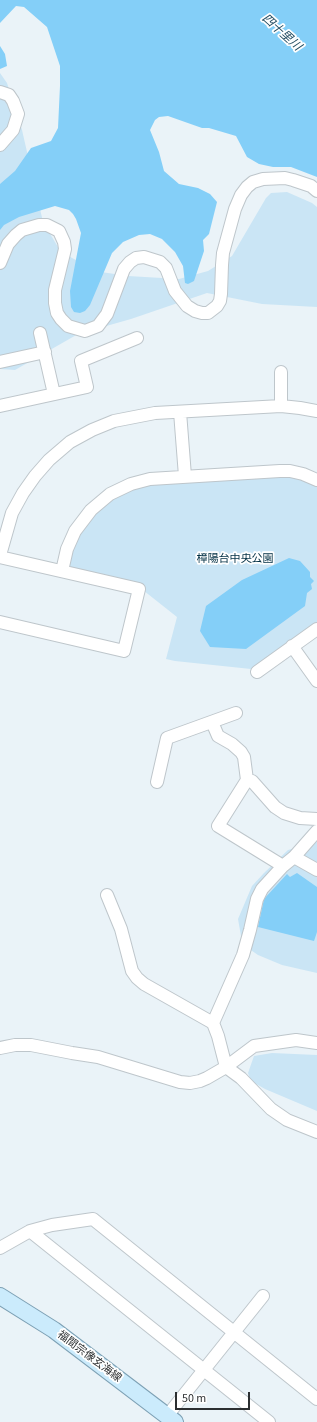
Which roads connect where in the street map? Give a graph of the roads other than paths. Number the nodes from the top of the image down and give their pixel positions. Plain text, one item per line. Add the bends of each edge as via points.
1 (0, 92) edge
2 (0, 145) edge
3 (317, 191) edge
4 (0, 263) edge
5 (40, 333) dead end
6 (137, 338) dead end
7 (45, 352) junction
8 (0, 362) edge
9 (281, 372) dead end
10 (54, 394) junction
11 (0, 406) edge
12 (281, 406) junction
13 (317, 411) edge
14 (180, 412) junction
15 (185, 476) junction
16 (317, 480) edge
17 (0, 556) edge
18 (62, 571) junction
19 (0, 622) edge
20 (317, 629) edge
21 (292, 646) junction
22 (257, 672) dead end
23 (317, 681) edge
24 (236, 713) dead end
25 (212, 722) junction
26 (247, 780) junction
27 (158, 782) dead end
28 (317, 820) edge
29 (317, 831) edge
30 (294, 857) junction
31 (283, 866) junction
32 (317, 870) edge
33 (107, 895) dead end
34 (213, 1023) junction
35 (317, 1043) edge
36 (0, 1048) edge
37 (226, 1067) junction
38 (317, 1132) edge
39 (30, 1231) junction
40 (0, 1248) edge
41 (0, 1296) edge
42 (263, 1296) dead end
43 (234, 1332) junction
44 (204, 1370) junction
45 (317, 1399) edge
46 (171, 1419) edge
47 (269, 1422) edge

1 - 2 street via 9,96 18,114 14,130
3 - 4 street via 311,186 285,178 262,179 247,187 235,209 223,253 220,301 208,312 195,311 187,306 175,291 166,268 160,262 144,257 136,258 124,268 107,314 98,326 85,331 68,326 57,313 55,303 64,242 59,231 47,225 22,230 8,244
5 - 7 street
6 - 10 street via 81,361 87,387
7 - 8 street
7 - 10 street
9 - 12 street
10 - 11 street
12 - 13 street
12 - 14 street
14 - 15 street
14 - 17 street via 138,415 114,421 70,442 49,460 23,493 12,513
15 - 16 street via 290,471
15 - 18 street via 150,479 110,494 91,510 75,531 67,549
17 - 18 street
18 - 19 street via 139,589 124,651
20 - 21 street
21 - 22 street
21 - 23 street
24 - 25 street
25 - 26 street via 218,736 241,752
25 - 27 street via 167,738
26 - 28 street via 252,781 284,813
26 - 31 street via 218,826
29 - 30 street
30 - 31 street
30 - 32 street
31 - 34 street via 262,889 257,899 243,955
33 - 34 street via 121,929 132,971 137,978
34 - 37 street
35 - 37 street via 296,1040 254,1046
36 - 37 street via 32,1045 98,1057 185,1083 200,1082
37 - 38 street via 241,1078 271,1109 287,1120
39 - 40 street
39 - 43 street via 93,1218
39 - 44 street
41 - 46 main road, 福間宗像玄海線 via 54,1330
42 - 43 street
43 - 44 street
43 - 45 street
44 - 46 street
44 - 47 street

